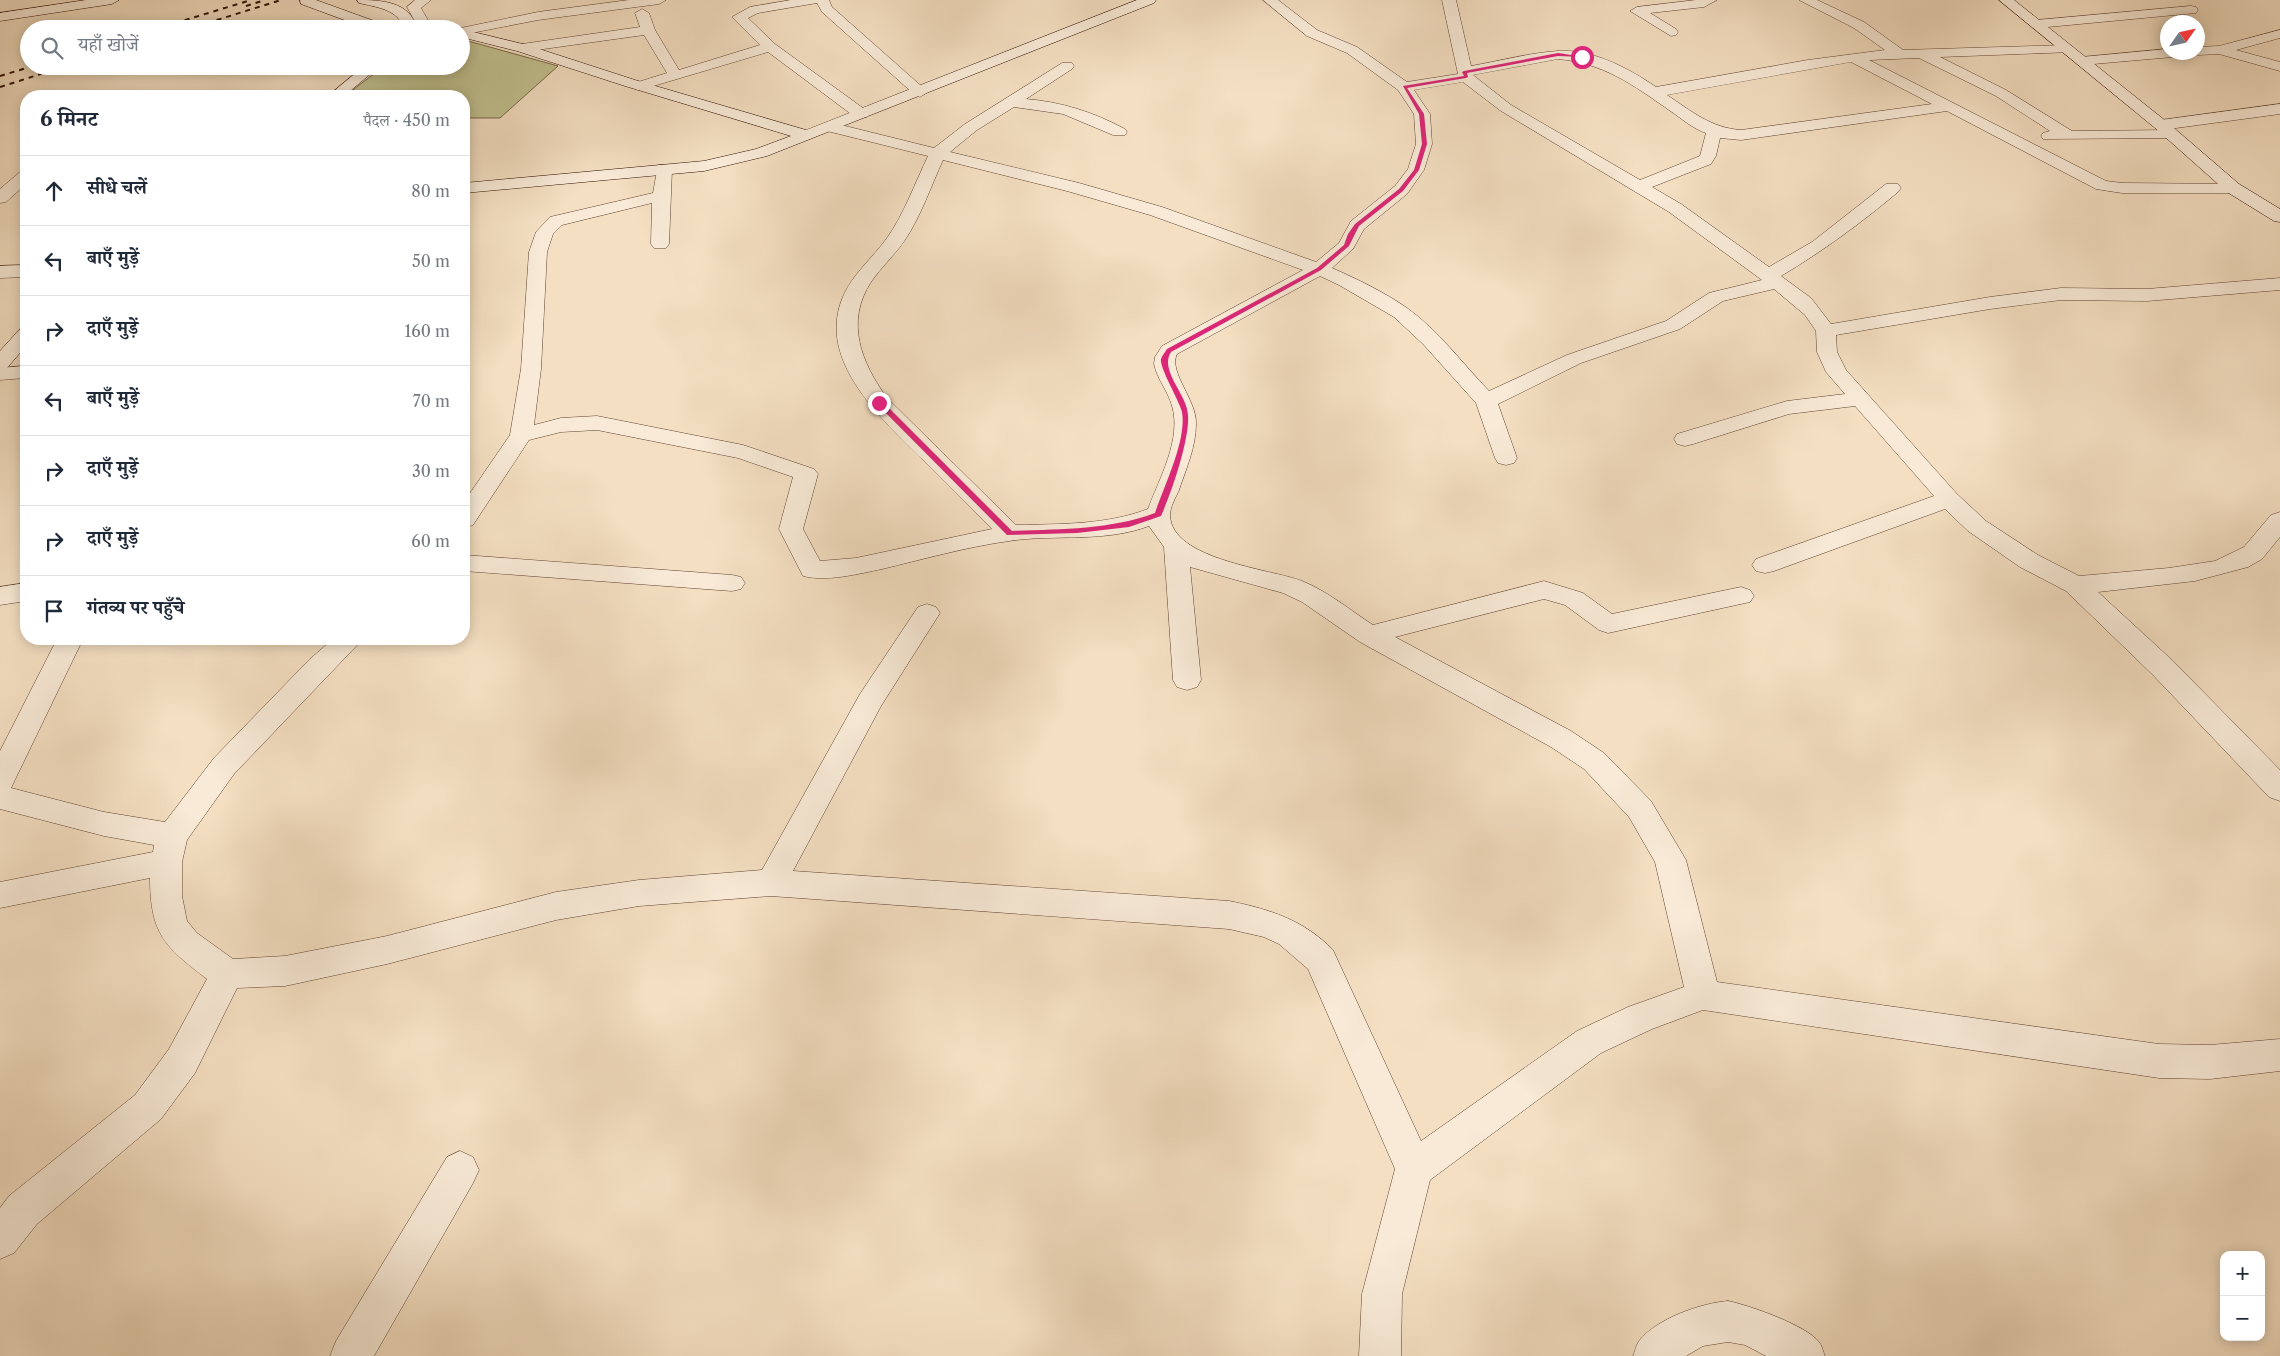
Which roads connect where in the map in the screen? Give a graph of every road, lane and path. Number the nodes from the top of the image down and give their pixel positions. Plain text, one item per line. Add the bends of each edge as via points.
1 (112, 0) edge
2 (364, 0) edge
3 (424, 0) edge
4 (659, 0) edge
5 (814, 0) edge
6 (822, 0) edge
7 (1149, 0) edge
8 (1270, 0) edge
9 (1450, 0) edge
10 (1710, 0) edge
11 (1806, 0) edge
12 (2006, 0) edge
13 (306, 1) edge
14 (638, 3) junction
15 (2192, 10) dead end
16 (0, 18) edge
17 (358, 20) edge
18 (408, 20) edge
19 (421, 20) edge
20 (2037, 24) junction
21 (470, 30) edge
22 (648, 30) junction
23 (1671, 32) dead end
24 (470, 34) edge
25 (2280, 34) edge
26 (770, 47) junction
27 (522, 48) junction
28 (2068, 49) junction
29 (2219, 50) junction
30 (2205, 51) edge
31 (1919, 52) junction
32 (1898, 53) junction
33 (2160, 54) edge
34 (1852, 57) junction
35 (2082, 61) junction
36 (1067, 66) dead end
37 (2280, 67) edge
38 (344, 75) edge
39 (358, 75) edge
40 (674, 75) junction
41 (1465, 75) junction
42 (640, 86) junction
43 (1404, 87) junction
44 (331, 90) edge
45 (333, 90) edge
46 (920, 92) junction
47 (1656, 92) junction
48 (1013, 102) junction
49 (1946, 107) junction
50 (2280, 109) edge
51 (862, 114) junction
52 (829, 127) junction
53 (2167, 130) junction
54 (1714, 131) junction
55 (1119, 132) dead end
56 (806, 135) junction
57 (2067, 135) junction
58 (2042, 136) dead end
59 (938, 153) junction
60 (20, 167) edge
61 (664, 169) junction
62 (9, 170) dead end
63 (1638, 187) junction
64 (1892, 188) dead end
65 (2233, 188) junction
66 (470, 190) edge
67 (661, 196) junction
68 (2280, 217) edge
69 (660, 244) dead end
70 (1319, 269) junction
71 (20, 271) edge
72 (0, 272) edge
73 (1774, 279) junction
74 (2280, 284) edge
75 (1826, 331) junction
76 (20, 341) edge
77 (0, 364) edge
78 (20, 372) edge
79 (0, 374) edge
80 (1860, 399) junction
81 (1486, 401) junction
82 (522, 435) junction
83 (1685, 439) dead end
84 (1506, 458) dead end
85 (1949, 499) junction
86 (470, 511) edge
87 (1158, 514) junction
88 (2280, 520) edge
89 (1010, 533) junction
90 (1176, 546) junction
91 (470, 563) edge
92 (1765, 565) dead end
93 (732, 583) dead end
94 (2075, 585) junction
95 (20, 593) edge
96 (0, 596) edge
97 (1741, 596) dead end
98 (927, 613) dead end
99 (1369, 635) junction
100 (67, 645) edge
101 (343, 645) edge
102 (1187, 680) dead end
103 (0, 780) edge
104 (2280, 789) edge
105 (0, 797) edge
106 (169, 849) junction
107 (771, 883) junction
108 (0, 895) edge
109 (227, 974) junction
110 (1703, 995) junction
111 (2280, 1055) edge
112 (1414, 1169) junction
113 (460, 1170) dead end
114 (11, 1214) edge
115 (0, 1239) edge
116 (351, 1356) edge
117 (1380, 1356) edge
118 (1654, 1356) edge
119 (1804, 1356) edge

1 - 16 street
2 - 18 street via 398,11
3 - 19 street via 414,7
4 - 14 street
5 - 26 street via 755,10 738,17
6 - 46 street via 827,10
7 - 46 street
8 - 43 street via 1312,33 1352,50
9 - 41 street
10 - 23 street via 1637,11
11 - 32 street via 1860,25
12 - 20 street
13 - 17 street
14 - 21 street via 538,16
14 - 22 street
15 - 20 street
20 - 28 street
22 - 27 street
22 - 40 street
24 - 27 street
25 - 29 street
26 - 40 street
26 - 51 street
27 - 42 street
28 - 31 street
28 - 35 street
29 - 30 street
29 - 37 street
31 - 32 street
31 - 57 street via 2001,93
32 - 34 street
33 - 35 street
34 - 47 street
34 - 49 street
35 - 53 street
36 - 48 street
38 - 44 street
39 - 45 street
40 - 42 street
41 - 43 street
41 - 47 street via 1570,55 1611,67
41 - 63 street via 1506,108
42 - 56 street
43 - 70 street via 1422,114 1424,144 1416,170 1401,190 1357,225 1347,245
46 - 51 street
47 - 54 street
48 - 55 street via 1076,111
48 - 59 street via 954,139
49 - 54 street via 1741,135
49 - 65 street via 2102,185
50 - 53 street
51 - 52 street
52 - 56 street
52 - 59 street
53 - 57 street
53 - 65 street
54 - 63 street via 1705,160
56 - 61 street via 738,159
57 - 58 street
59 - 70 street via 1156,211
59 - 89 street via 897,238 852,298 847,317 849,339 854,364 879,403
60 - 62 street
61 - 66 street
61 - 67 street
63 - 73 street via 1675,208
64 - 73 street
65 - 68 street
67 - 69 street
67 - 82 street via 556,221 545,232 538,252 531,369
70 - 81 street via 1361,288 1401,313
70 - 87 street via 1169,350 1164,365 1180,394 1185,434
71 - 72 street
73 - 75 street via 1813,311
73 - 81 street via 1716,297 1673,325 1574,359
74 - 75 street via 2165,294 2061,294
75 - 80 street via 1831,362
76 - 77 street
78 - 79 street
80 - 83 street via 1787,408
80 - 85 street
81 - 84 street
82 - 86 street
82 - 89 street via 561,425 597,423 743,452 806,474 791,529 812,570 856,566
85 - 92 street
85 - 94 street via 2003,546
87 - 89 street via 1129,525
87 - 90 street via 1162,527
88 - 94 street via 2253,553 2212,571
90 - 99 street via 1204,564 1292,587
90 - 102 street
91 - 93 street
94 - 104 street via 2163,668
95 - 96 street
97 - 99 street via 1608,624 1574,599 1544,590
98 - 107 street via 870,701
99 - 110 street via 1561,740 1594,761 1614,780 1640,809 1670,860
100 - 103 street
101 - 106 street via 224,766
105 - 106 street via 104,824
106 - 108 street
106 - 109 street via 166,896 172,926 185,943
107 - 109 street via 638,892 556,906 387,950 285,971
107 - 112 street via 1229,916 1282,928 1309,945 1321,960
109 - 114 street via 182,1062 148,1107
110 - 111 street via 2159,1060 2210,1062
110 - 112 street via 1640,1018 1590,1042
112 - 117 street via 1382,1294
113 - 116 street
114 - 115 street
118 - 119 street via 1672,1339 1700,1325 1730,1320 1775,1336

